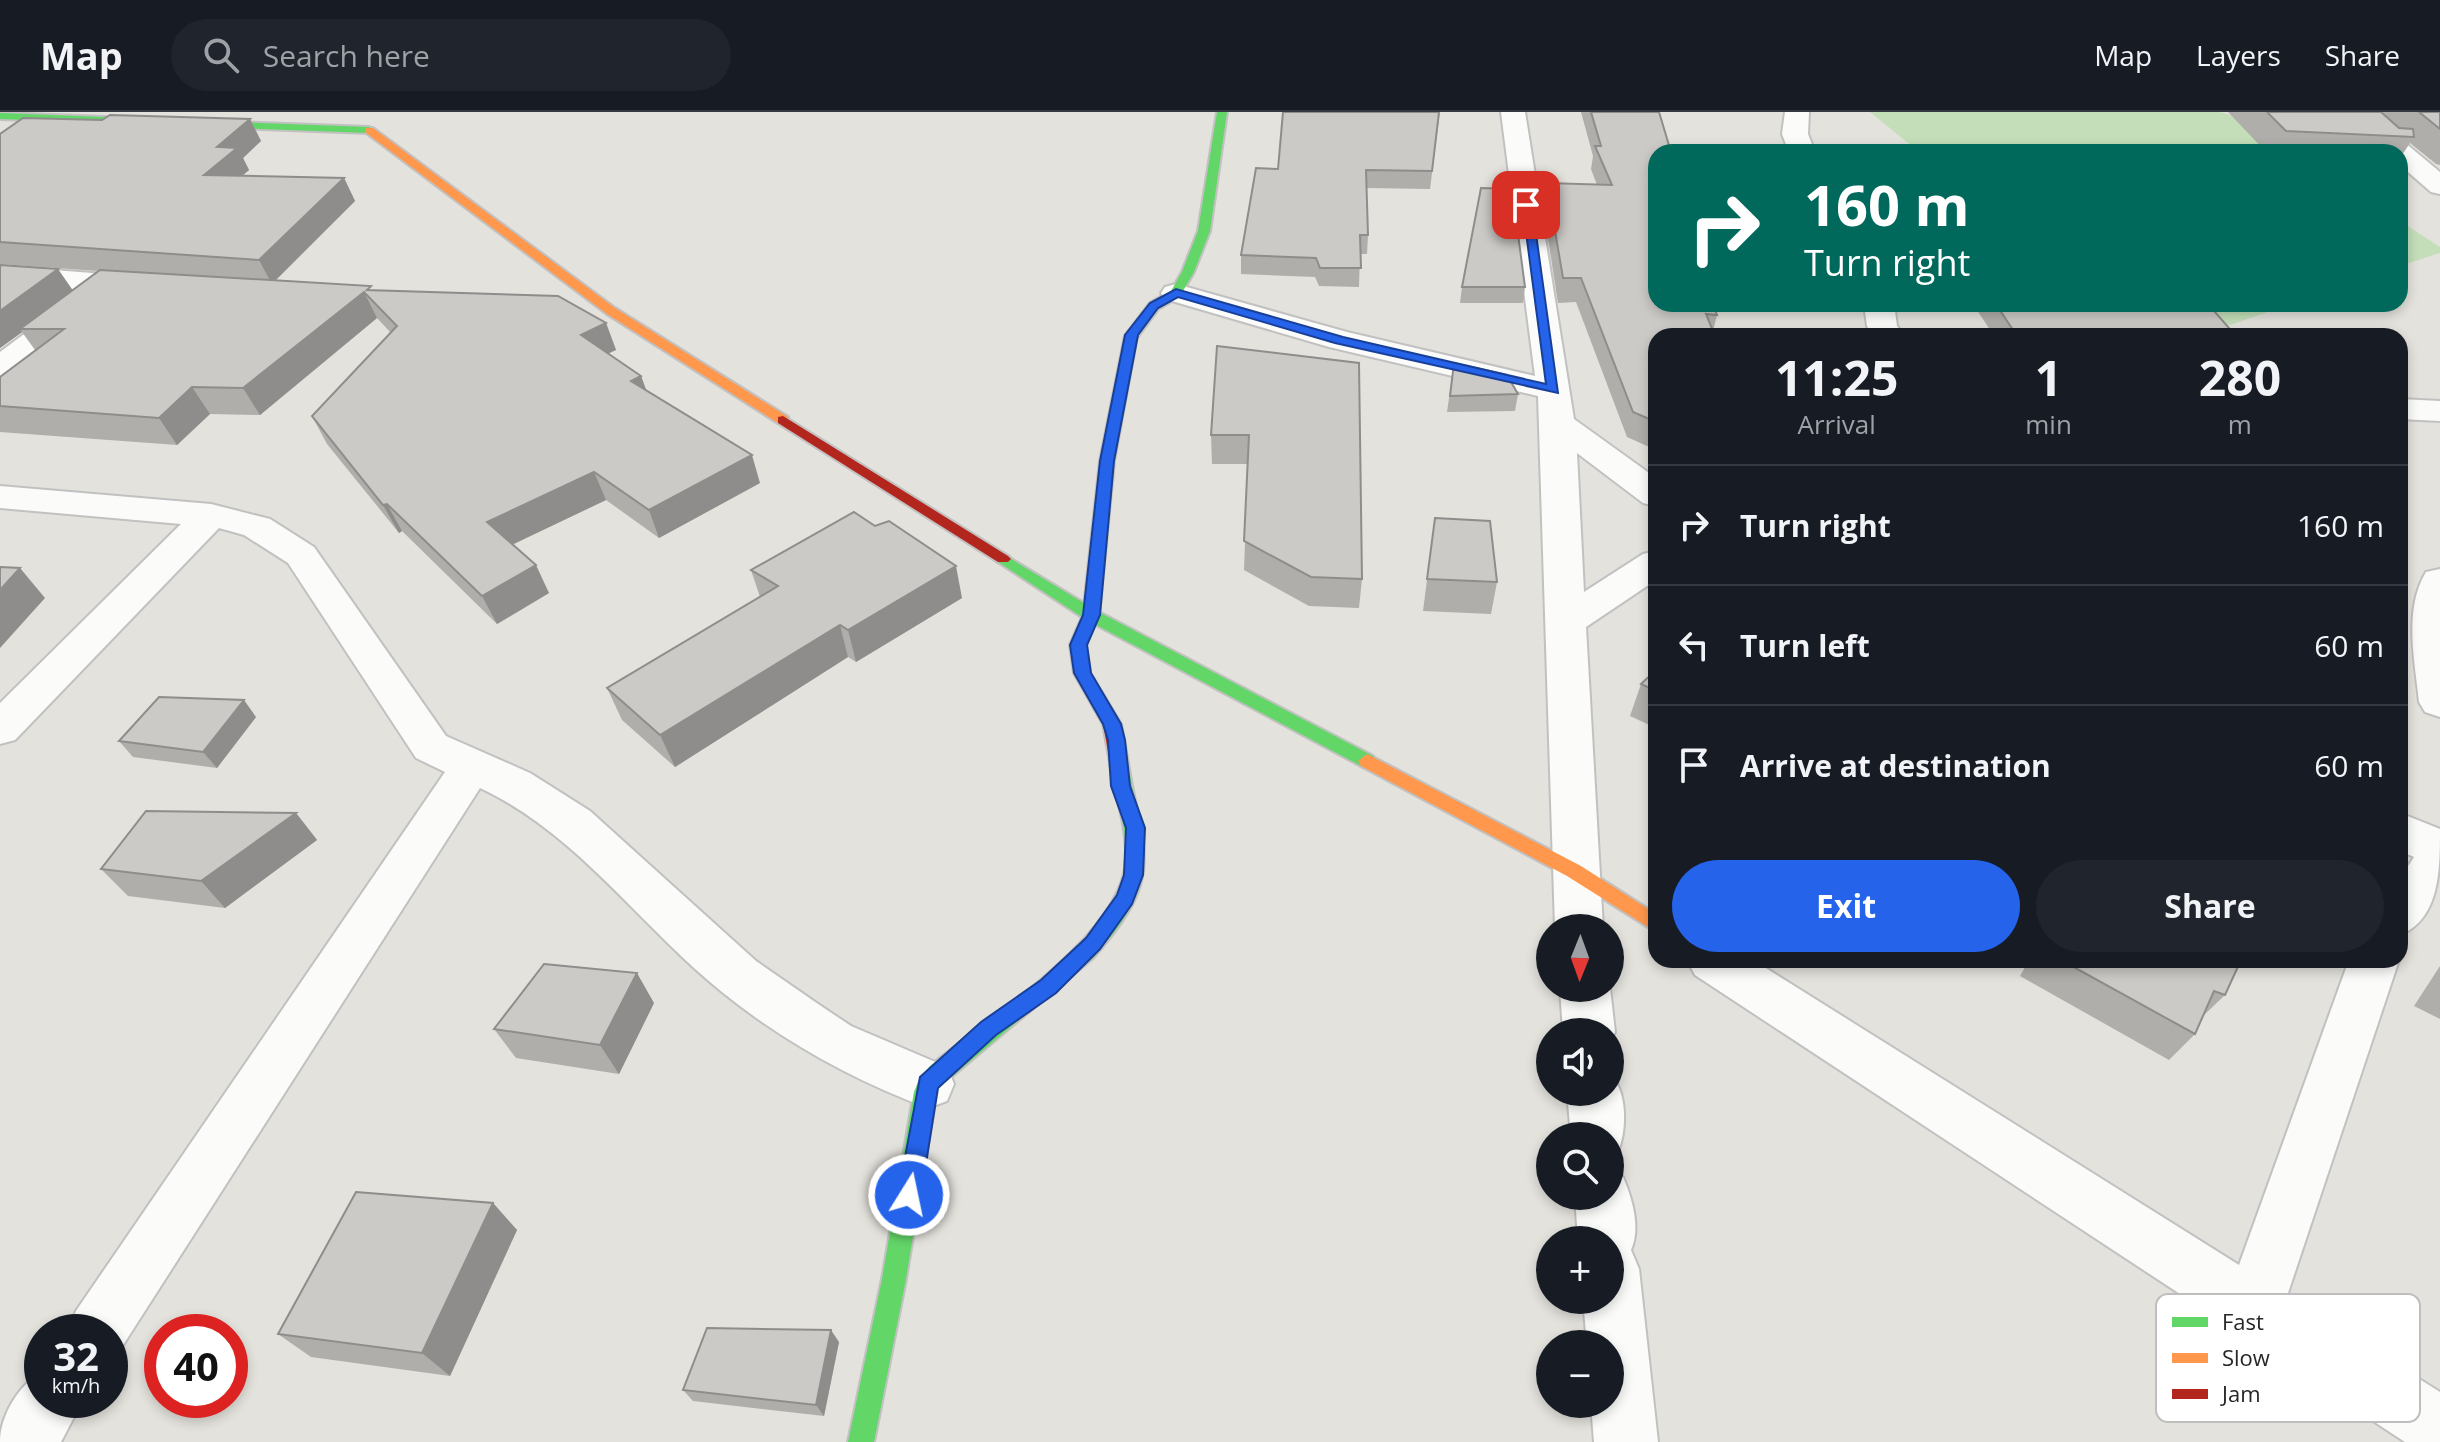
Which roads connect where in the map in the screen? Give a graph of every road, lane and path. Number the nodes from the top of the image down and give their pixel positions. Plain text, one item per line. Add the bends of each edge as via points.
1 (1222, 112) edge
2 (1513, 112) edge
3 (1797, 112) edge
4 (2353, 112) edge
5 (0, 116) edge
6 (1799, 144) edge
7 (2391, 144) edge
8 (2408, 159) edge
9 (2440, 186) edge
10 (0, 275) edge
11 (111, 283) junction
12 (168, 288) edge
13 (1176, 293) junction
14 (565, 309) edge
15 (611, 311) junction
16 (0, 367) edge
17 (1556, 406) junction
18 (2408, 409) edge
19 (2440, 411) edge
20 (1648, 488) edge
21 (0, 497) edge
22 (211, 515) junction
23 (1648, 568) edge
24 (2440, 581) edge
25 (1091, 615) junction
26 (1566, 622) junction
27 (2440, 702) edge
28 (0, 729) edge
29 (471, 767) junction
30 (2408, 835) edge
31 (2440, 849) edge
32 (2440, 857) edge
33 (1574, 871) junction
34 (2408, 904) edge
35 (1578, 914) edge
36 (1648, 919) edge
37 (1724, 968) edge
38 (2371, 968) edge
39 (928, 1084) junction
40 (2231, 1294) edge
41 (2258, 1294) edge
42 (109, 1314) edge
43 (1614, 1314) edge
44 (2420, 1415) edge
45 (40, 1418) edge
46 (2440, 1428) edge
47 (25, 1442) edge
48 (861, 1442) edge
49 (1626, 1442) edge

1 - 13 street via 1204,231
2 - 17 street
3 - 6 street
4 - 7 street
5 - 15 street via 368,130
8 - 9 street
10 - 11 street
11 - 12 street
11 - 16 street
13 - 17 street
13 - 25 street via 1154,306 1131,335 1107,461
14 - 15 street
15 - 25 street
17 - 20 street
17 - 26 street
18 - 19 street
21 - 22 street
22 - 28 street
22 - 29 street via 257,527 301,555 431,747
23 - 26 street
24 - 27 street via 2431,628
25 - 33 street
25 - 39 street via 1078,645 1079,657 1117,740 1121,786 1135,828 1134,875 1125,899 1093,943
26 - 33 street
29 - 39 street via 514,785 574,823 738,976 800,1020 833,1042
29 - 42 street
30 - 31 street
32 - 34 street
33 - 35 street
33 - 36 street
37 - 40 street
38 - 41 street
39 - 48 street
43 - 49 street
44 - 46 street
45 - 47 street

